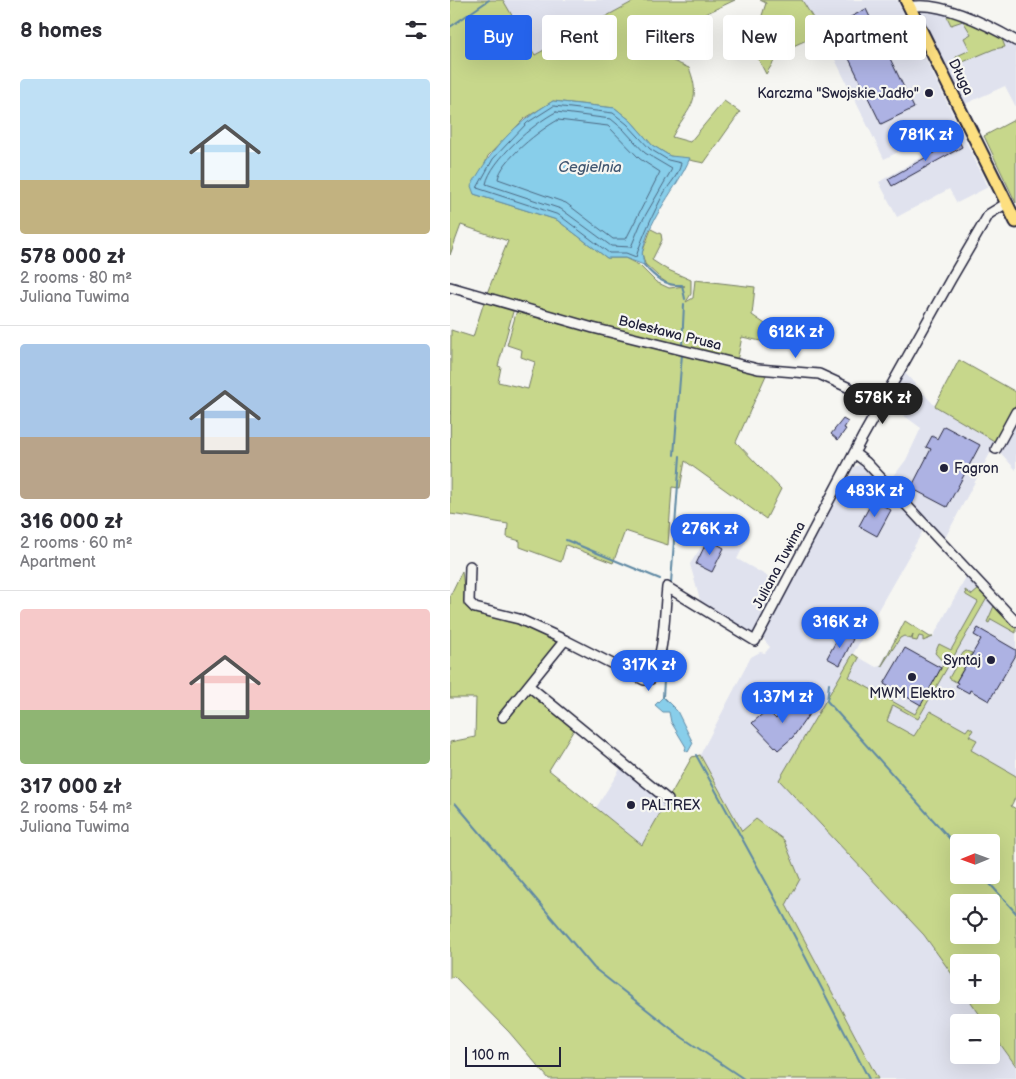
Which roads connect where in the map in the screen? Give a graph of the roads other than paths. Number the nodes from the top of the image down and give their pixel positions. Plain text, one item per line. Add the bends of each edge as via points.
1 (907, 3) edge
2 (1016, 41) edge
3 (1007, 202) junction
4 (1016, 222) edge
5 (450, 287) edge
6 (882, 403) junction
7 (1016, 412) edge
8 (996, 449) dead end
9 (854, 453) junction
10 (470, 566) dead end
11 (1016, 622) edge
12 (565, 640) junction
13 (529, 686) junction
14 (503, 717) dead end
15 (668, 800) dead end

1 - 2 street via 953,8
1 - 3 main road, Długa
3 - 4 main road, Długa
3 - 6 street, Juliana Tuwima via 992,211 984,222
5 - 6 street, Bolesława Prusa via 593,328 758,369 819,374
6 - 9 street, Juliana Tuwima
7 - 8 street
9 - 11 street
9 - 12 street, Juliana Tuwima via 755,641 667,587 662,638 651,679 644,680
10 - 12 street, Juliana Tuwima via 469,602 475,608 519,619
12 - 13 street
13 - 14 street
13 - 15 street

